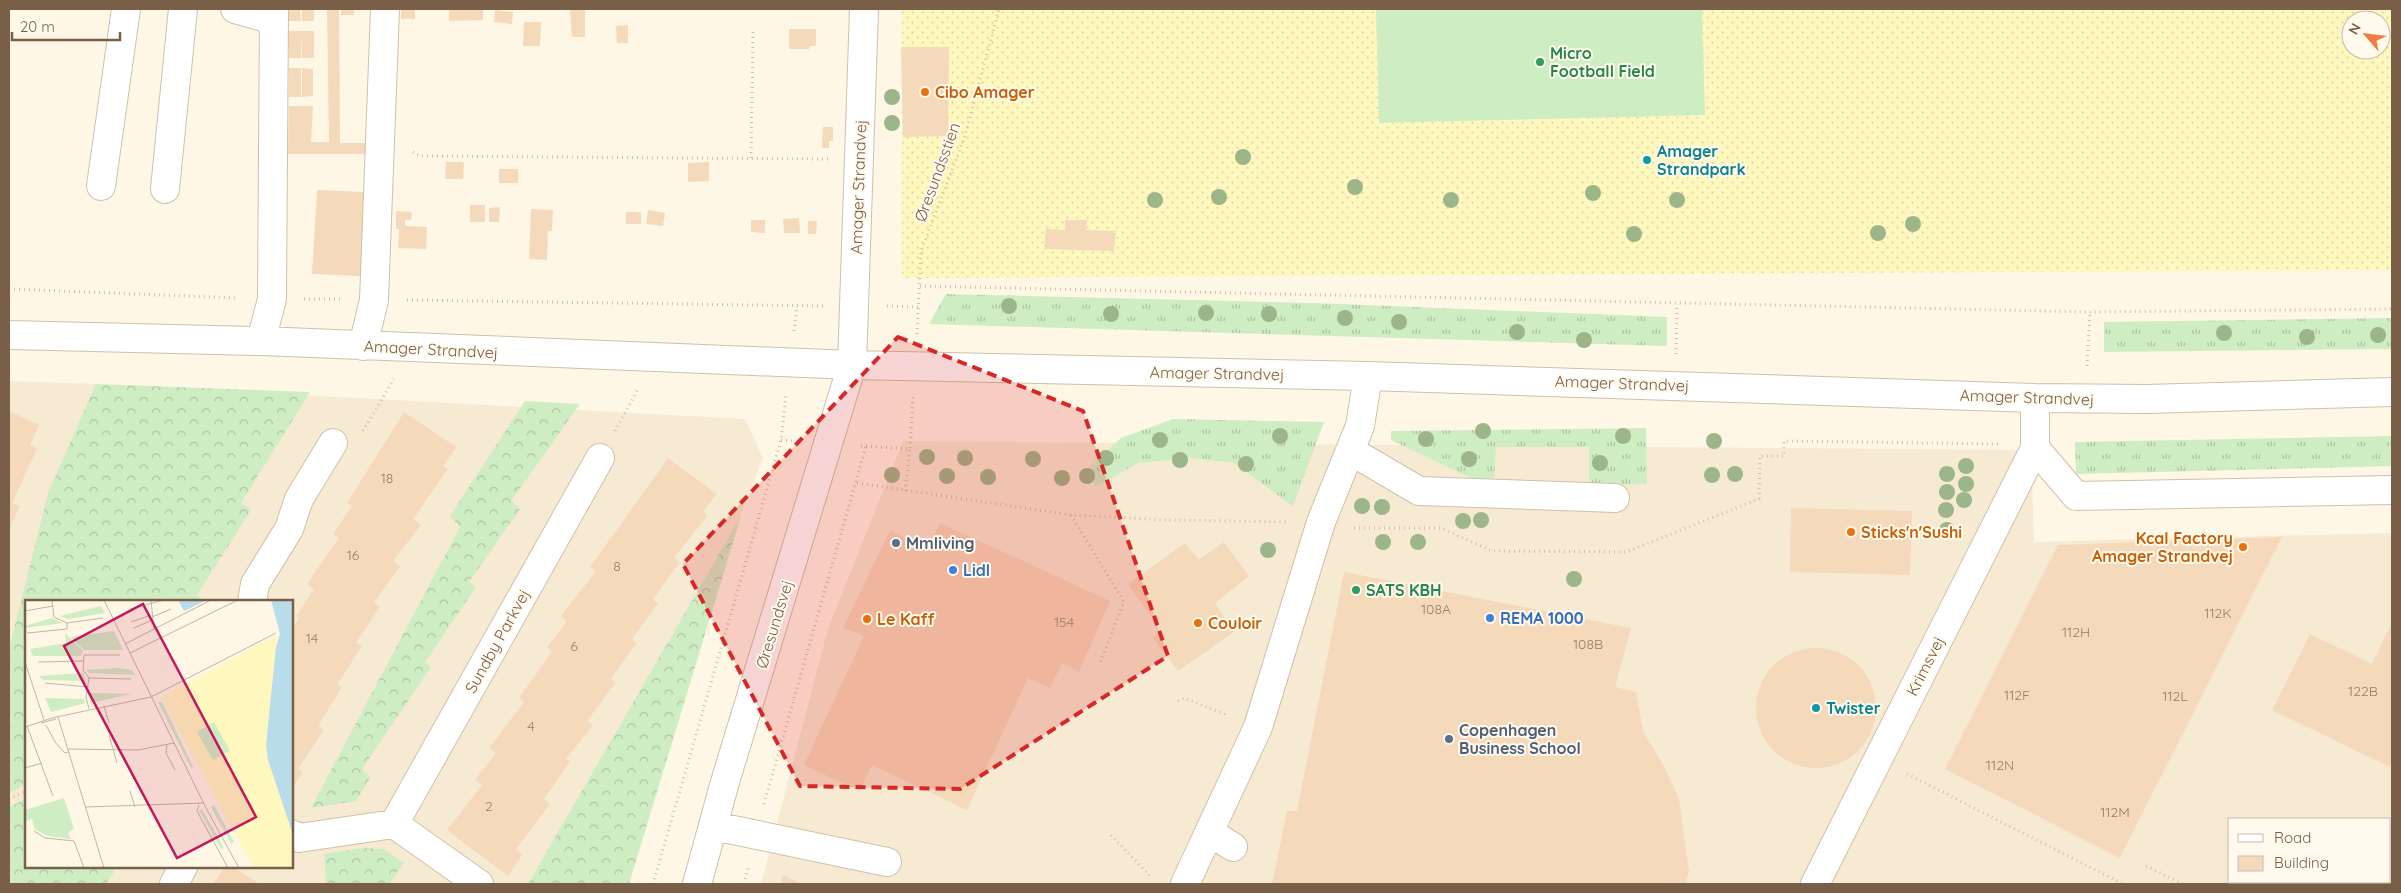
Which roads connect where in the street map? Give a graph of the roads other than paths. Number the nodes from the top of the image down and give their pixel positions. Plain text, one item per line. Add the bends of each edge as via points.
1 (126, 9) edge
2 (183, 9) edge
3 (234, 9) edge
4 (385, 9) edge
5 (864, 9) edge
6 (274, 14) edge
7 (101, 186) dead end
8 (165, 189) dead end
9 (9, 335) edge
10 (261, 341) junction
11 (363, 346) junction
12 (852, 364) junction
13 (1368, 376) junction
14 (2392, 392) edge
15 (2035, 398) junction
16 (333, 443) road end
17 (2035, 448) junction
18 (1350, 451) junction
19 (600, 458) road end
20 (2392, 490) edge
21 (1615, 498) dead end
22 (252, 600) edge
23 (394, 824) junction
24 (714, 826) junction
25 (1209, 832) junction
26 (292, 834) edge
27 (1233, 847) dead end
28 (887, 862) dead end
29 (182, 868) edge
30 (467, 881) edge
31 (174, 884) edge
32 (697, 884) edge
33 (1185, 884) edge
34 (1815, 884) edge

1 - 7 street
2 - 8 street
3 - 6 street
4 - 11 street via 374,300
5 - 12 street, Amager Strandvej
6 - 10 street via 272,299
9 - 10 street, Amager Strandvej
10 - 11 street, Amager Strandvej
11 - 12 street, Amager Strandvej
12 - 13 street, Amager Strandvej
12 - 24 street, Øresundsvej
13 - 15 street, Amager Strandvej
13 - 18 street via 1360,426
14 - 15 street, Amager Strandvej
15 - 17 street
16 - 22 street via 299,499 289,529 255,584
17 - 20 street via 2076,496
17 - 34 street, Krimsvej
18 - 21 street via 1419,492
18 - 25 street via 1320,522 1258,727
19 - 23 street, Sundby Parkvej
23 - 26 street via 299,838
23 - 30 street
24 - 28 street
24 - 32 street, Øresundsvej
25 - 27 street
25 - 33 street
29 - 31 street

